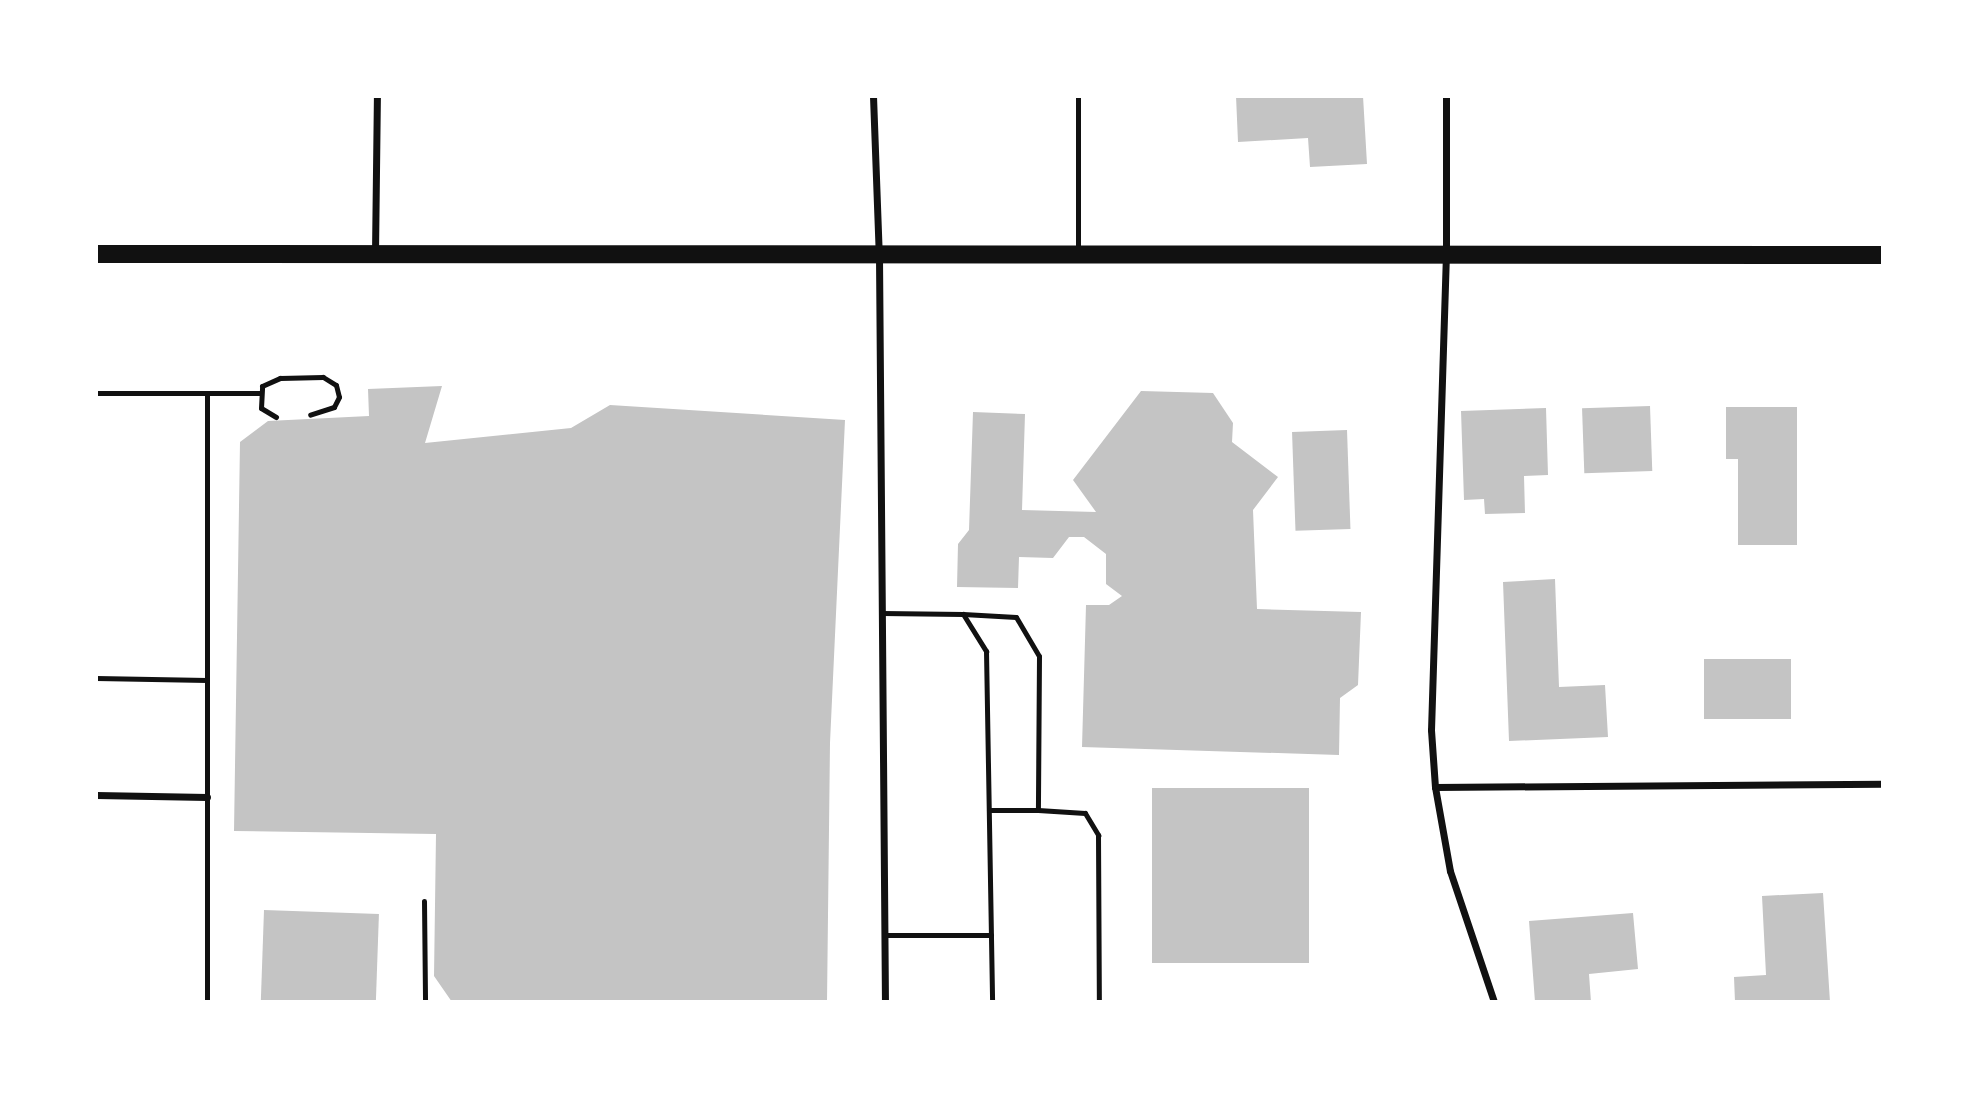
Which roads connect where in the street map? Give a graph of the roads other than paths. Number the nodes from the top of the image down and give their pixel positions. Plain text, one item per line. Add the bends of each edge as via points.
1 (377, 96) edge
2 (873, 96) edge
3 (1078, 96) edge
4 (1446, 96) edge
5 (1446, 253) junction
6 (96, 254) edge
7 (375, 255) junction
8 (1883, 255) edge
9 (1078, 256) junction
10 (879, 257) junction
11 (96, 393) edge
12 (260, 393) junction
13 (207, 394) junction
14 (310, 415) dead end
15 (276, 416) dead end
16 (882, 613) junction
17 (962, 614) junction
18 (96, 678) edge
19 (207, 680) junction
20 (1883, 785) edge
21 (1435, 787) junction
22 (96, 795) edge
23 (207, 797) junction
24 (989, 810) junction
25 (1038, 810) junction
26 (424, 901) dead end
27 (885, 935) junction
28 (991, 936) junction
29 (207, 1002) edge
30 (425, 1002) edge
31 (885, 1002) edge
32 (992, 1002) edge
33 (1099, 1002) edge
34 (1494, 1002) edge

1 - 7 street
2 - 10 street
3 - 9 lane
4 - 5 street
5 - 8 main road
5 - 9 main road
5 - 21 street via 1431,730
6 - 7 main road
7 - 10 main road
9 - 10 main road
10 - 16 street
11 - 13 lane
12 - 13 lane
12 - 14 lane via 271,380 323,377 336,385 339,397 334,407
12 - 15 lane via 261,408
13 - 19 lane
16 - 17 lane
16 - 27 street
17 - 24 lane via 986,651
17 - 25 lane via 1016,617 1039,656
18 - 19 lane
19 - 23 lane
20 - 21 street
21 - 34 street via 1450,871
22 - 23 street
23 - 29 lane
24 - 25 lane
24 - 28 lane
25 - 33 lane via 1085,813 1098,835
26 - 30 lane
27 - 28 lane
27 - 31 street
28 - 32 lane

